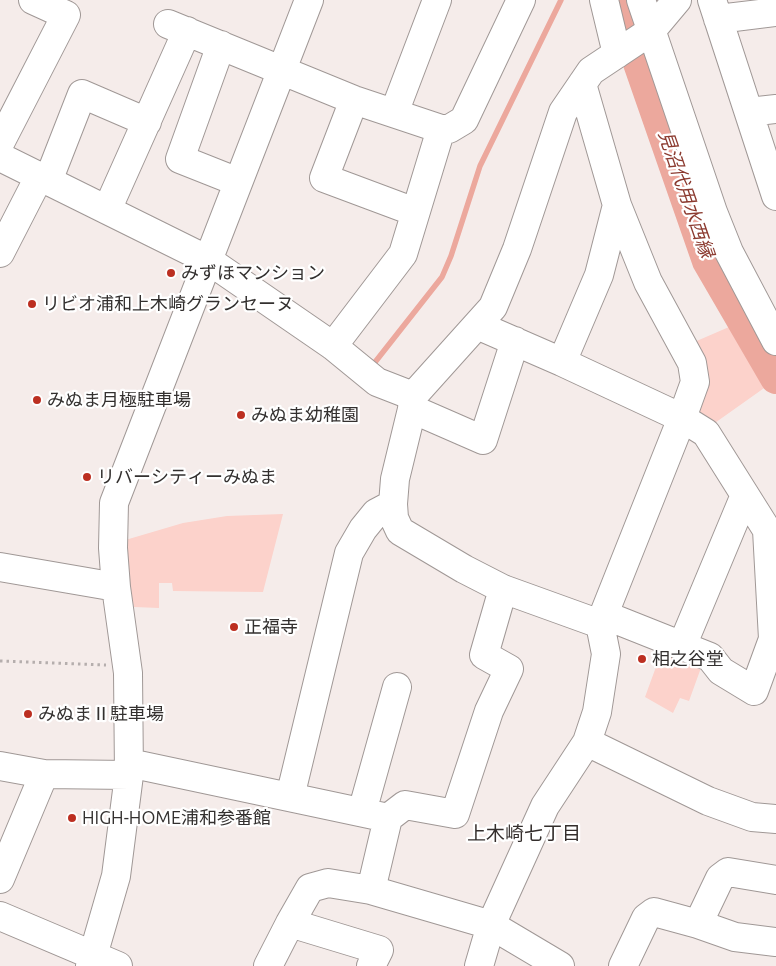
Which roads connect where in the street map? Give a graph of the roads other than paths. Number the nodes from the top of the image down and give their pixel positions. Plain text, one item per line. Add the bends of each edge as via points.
1 (33, 0) edge
2 (309, 0) edge
3 (436, 0) edge
4 (520, 0) edge
5 (604, 0) edge
6 (641, 0) edge
7 (677, 0) edge
8 (69, 7) edge
9 (715, 9) edge
10 (776, 12) edge
11 (651, 31) junction
12 (221, 45) junction
13 (617, 54) junction
14 (282, 70) junction
15 (582, 84) junction
16 (354, 100) junction
17 (776, 109) edge
18 (748, 112) junction
19 (394, 113) junction
20 (147, 122) junction
21 (441, 129) junction
22 (0, 143) edge
23 (0, 157) edge
24 (44, 179) junction
25 (238, 182) junction
26 (776, 196) edge
27 (617, 205) junction
28 (107, 210) junction
29 (415, 212) junction
30 (0, 253) edge
31 (208, 260) junction
32 (477, 325) junction
33 (774, 330) edge
34 (515, 341) junction
35 (333, 346) junction
36 (562, 362) junction
37 (412, 402) junction
38 (682, 418) junction
39 (745, 496) junction
40 (392, 504) junction
41 (0, 567) edge
42 (116, 587) junction
43 (503, 589) junction
44 (600, 624) junction
45 (682, 646) junction
46 (397, 687) dead end
47 (587, 742) junction
48 (0, 766) edge
49 (129, 769) junction
50 (44, 774) junction
51 (290, 797) junction
52 (362, 812) junction
53 (388, 818) junction
54 (776, 819) edge
55 (0, 879) edge
56 (776, 880) edge
57 (371, 890) junction
58 (0, 916) edge
59 (290, 923) junction
60 (698, 924) junction
61 (491, 925) junction
62 (776, 942) edge
63 (92, 960) edge
64 (118, 966) edge
65 (268, 966) edge
66 (371, 966) edge
67 (479, 966) edge
68 (560, 966) edge
69 (623, 966) edge

1 - 8 street
2 - 14 street
3 - 19 street
4 - 21 street via 464,120 449,129
5 - 13 street
6 - 11 street
7 - 11 street
8 - 22 street
9 - 10 street
9 - 18 street
11 - 13 street
11 - 33 street via 729,252
12 - 14 street
12 - 20 street via 178,28
12 - 25 street via 180,159
13 - 15 street via 591,72
14 - 16 street
14 - 25 street
15 - 27 street
15 - 32 street via 563,112 493,307
16 - 19 street
16 - 29 street via 324,178
17 - 18 street
18 - 26 street
19 - 21 street
20 - 24 street via 82,94
20 - 28 street
21 - 29 street
23 - 24 street
24 - 28 street
24 - 30 street
25 - 31 street
27 - 36 street via 599,275
27 - 38 street via 648,282 692,363 695,382
28 - 31 street
29 - 35 street via 403,254
31 - 35 street
31 - 42 street via 114,503 112,548
32 - 34 street
32 - 37 street
34 - 36 street
34 - 37 street via 483,440
35 - 37 street via 377,382
36 - 38 street
37 - 40 street
38 - 39 street via 706,434
38 - 44 street
39 - 45 street
39 - 45 street via 767,530 773,638 754,691 721,671 710,657
40 - 43 street via 400,531
40 - 51 street via 376,513 349,553
41 - 42 street
42 - 49 street via 127,666
43 - 44 street
43 - 53 street via 484,655 509,669 489,711 455,814 405,805
44 - 45 street via 618,620
44 - 47 street via 606,654 597,712
46 - 52 street
47 - 54 street via 708,801 752,817
47 - 61 street via 544,806
48 - 50 street
49 - 50 street
49 - 51 street
49 - 63 street via 116,876
50 - 55 street
51 - 52 street
52 - 53 street
53 - 57 street
56 - 60 street via 728,872 720,878
57 - 59 street via 328,883 310,888
57 - 61 street
58 - 63 street
59 - 65 street
59 - 66 street via 379,950
60 - 62 street via 734,937
60 - 69 street via 654,912 646,918
61 - 67 street
61 - 68 street
63 - 64 street

